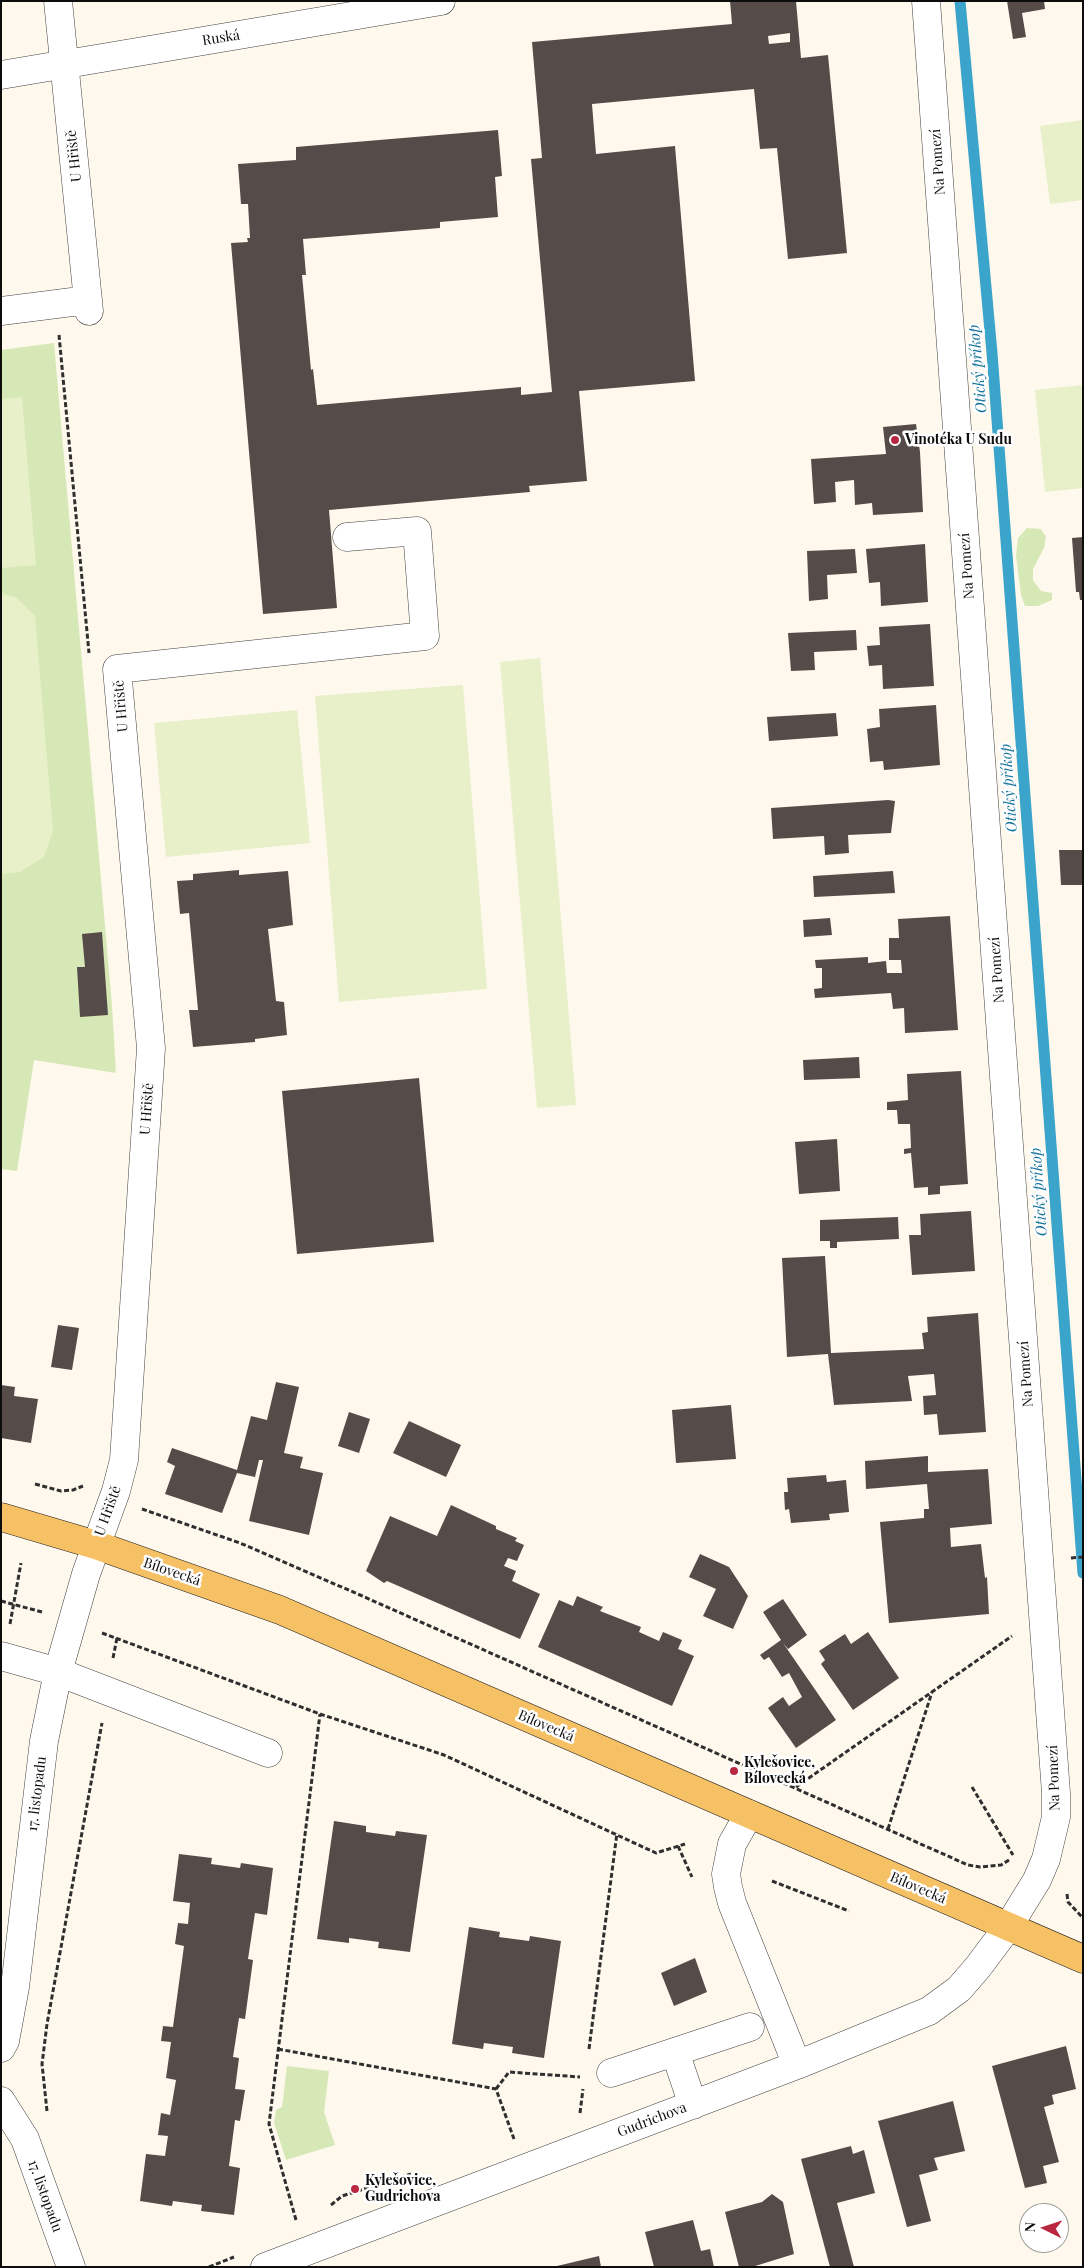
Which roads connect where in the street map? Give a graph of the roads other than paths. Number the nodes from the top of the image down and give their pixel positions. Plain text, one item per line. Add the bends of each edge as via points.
1 (58, 1) edge
2 (441, 1) edge
3 (926, 1) edge
4 (65, 64) junction
5 (1, 75) edge
6 (1, 311) edge
7 (347, 537) dead end
8 (1, 1517) edge
9 (96, 1545) junction
10 (1, 1656) edge
11 (58, 1672) junction
12 (268, 1753) dead end
13 (749, 1814) junction
14 (1008, 1927) junction
15 (1083, 1959) edge
16 (750, 2027) dead end
17 (1, 2048) edge
18 (676, 2052) junction
19 (797, 2065) junction
20 (598, 2075) road end
21 (1, 2102) edge
22 (693, 2105) junction
23 (71, 2267) edge
24 (265, 2267) edge

1 - 4 street, U Hřiště
2 - 4 street, Ruská
3 - 14 street, Na Pomezí via 1056,1793 1052,1837 1042,1868
4 - 5 street, Ruská
4 - 6 street, U Hřiště via 89,305 56,304
7 - 9 street, U Hřiště via 418,531 425,636 117,669 151,1048 124,1460 114,1499
8 - 9 main road, Bílovecká
9 - 11 street, 17. listopadu
9 - 13 main road, Bílovecká via 280,1610
10 - 11 street
11 - 12 street
11 - 17 street, 17. listopadu via 44,1741 15,1986
13 - 14 main road, Bílovecká
13 - 19 street via 732,1844 726,1874 728,1886
14 - 15 main road, Bílovecká
14 - 19 street, Gudrichova via 978,1967 943,2003 912,2020
16 - 18 street
18 - 20 street
18 - 22 street
19 - 22 street, Gudrichova
21 - 23 street, 17. listopadu via 25,2139
22 - 24 street, Gudrichova

